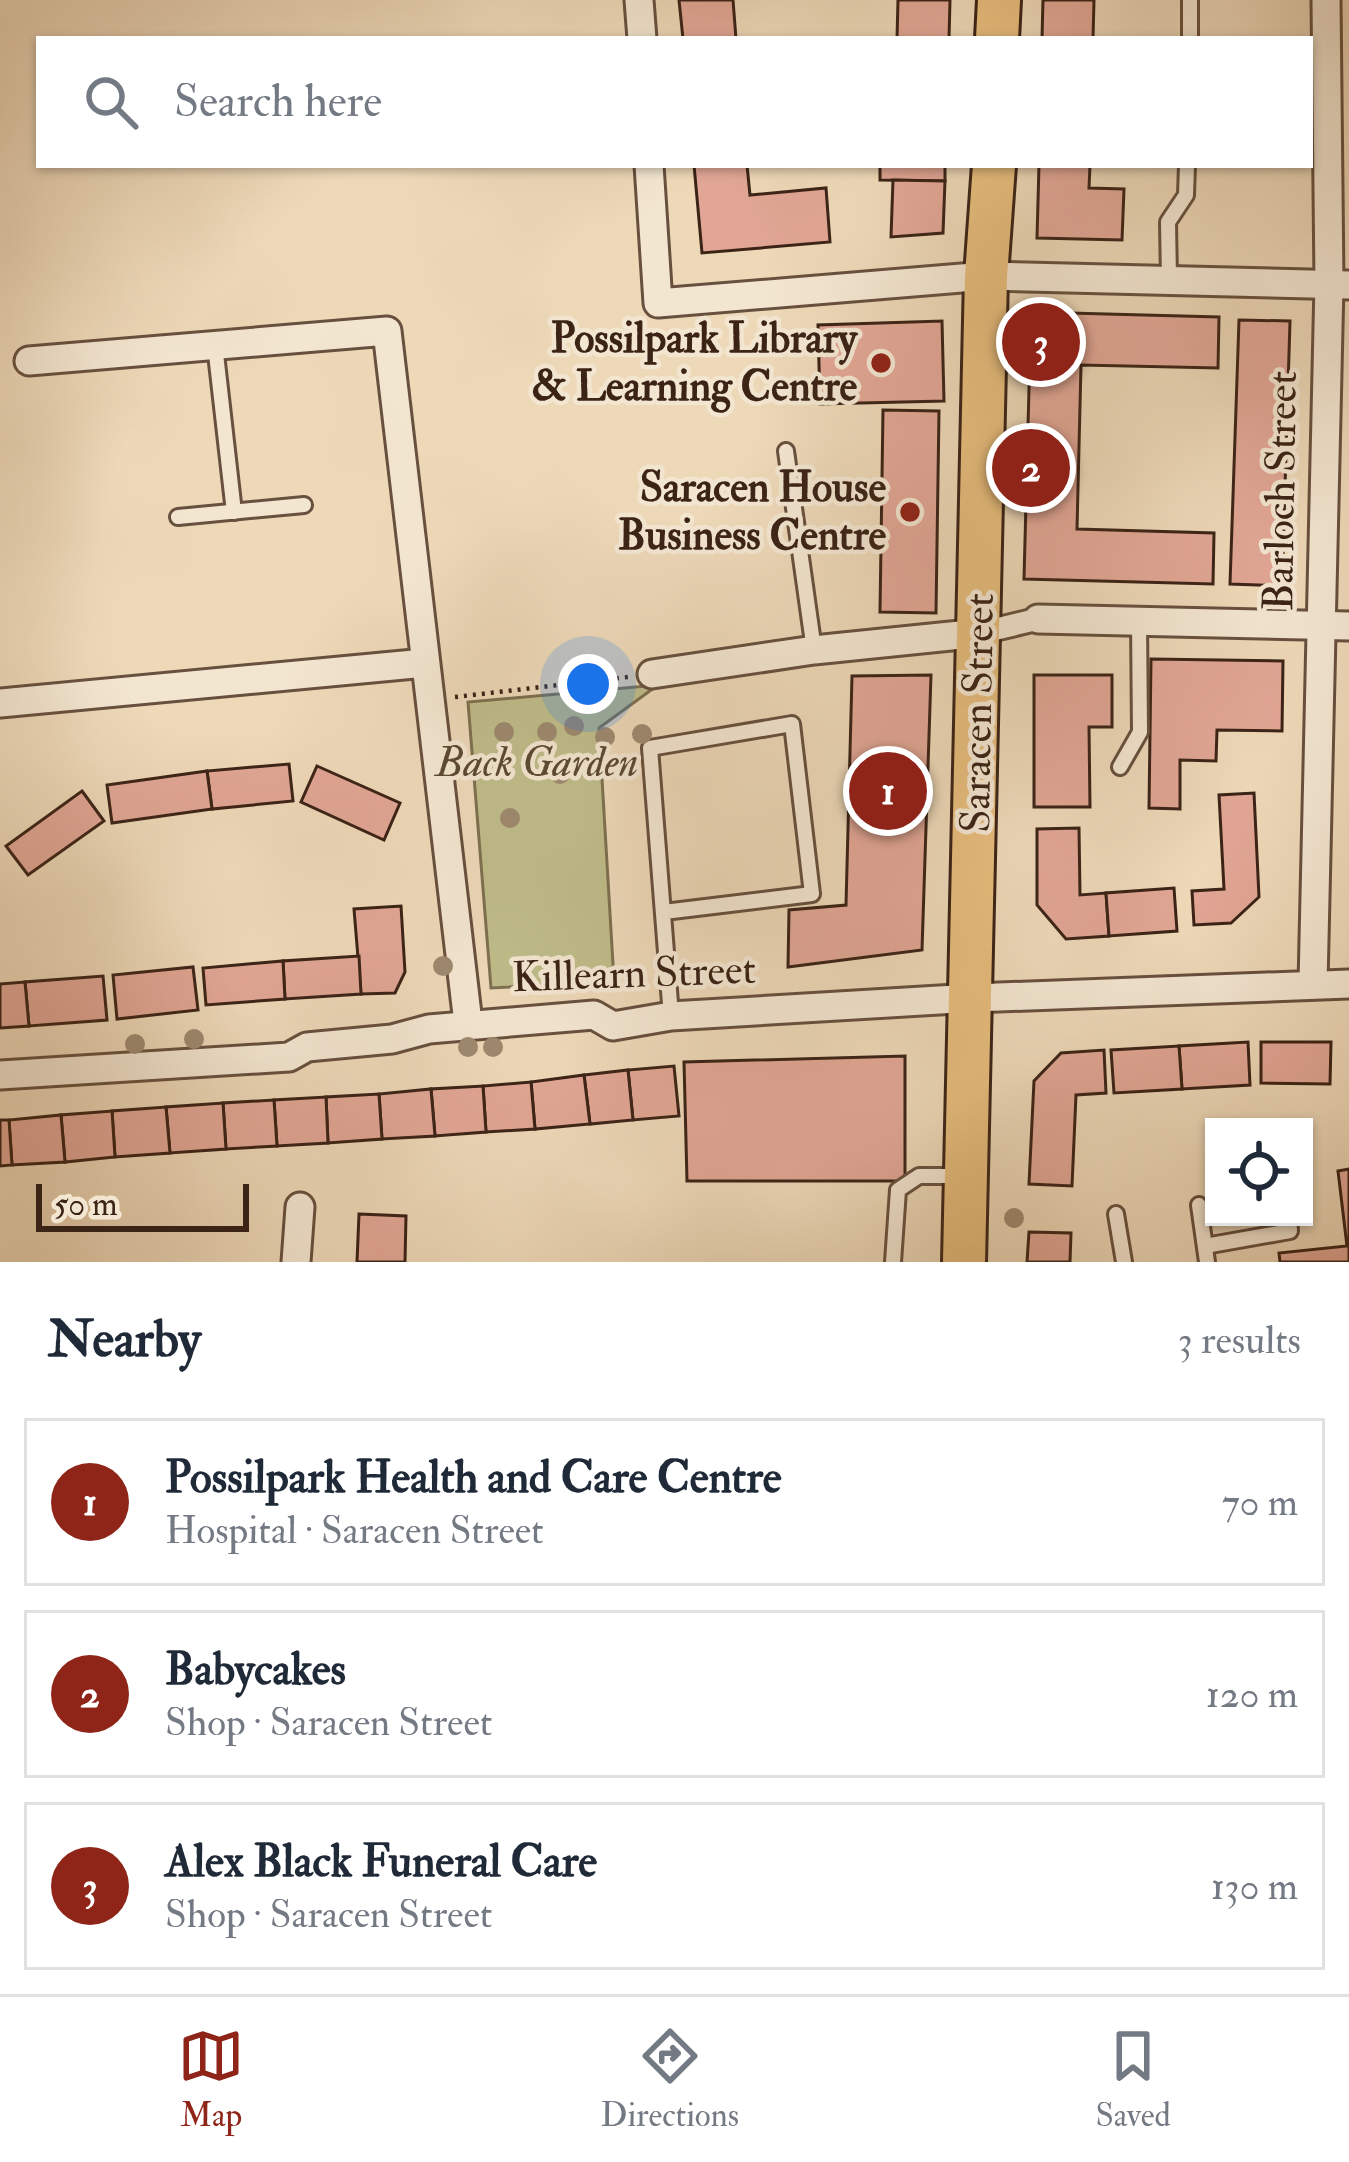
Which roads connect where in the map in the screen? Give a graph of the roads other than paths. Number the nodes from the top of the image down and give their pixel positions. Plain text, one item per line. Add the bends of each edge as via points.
1 (639, 0) edge
2 (999, 0) edge
3 (1190, 0) edge
4 (1326, 0) edge
5 (642, 36) edge
6 (998, 36) edge
7 (1190, 36) edge
8 (1318, 64) edge
9 (650, 168) edge
10 (994, 168) edge
11 (1187, 168) edge
12 (986, 276) junction
13 (1169, 280) junction
14 (1339, 285) edge
15 (215, 345) junction
16 (29, 361) dead end
17 (786, 451) dead end
18 (304, 505) dead end
19 (234, 512) junction
20 (178, 518) dead end
21 (1038, 619) joint
22 (1138, 621) junction
23 (1320, 625) junction
24 (1349, 626) edge
25 (980, 633) junction
26 (814, 650) junction
27 (425, 663) junction
28 (652, 674) road end
29 (0, 703) edge
30 (1120, 767) dead end
31 (664, 912) junction
32 (1313, 984) junction
33 (1349, 984) edge
34 (973, 998) junction
35 (671, 1016) junction
36 (468, 1023) junction
37 (0, 1075) edge
38 (968, 1176) junction
39 (1199, 1205) dead end
40 (300, 1207) dead end
41 (1116, 1214) dead end
42 (1290, 1226) edge
43 (1206, 1254) edge
44 (296, 1262) edge
45 (893, 1262) edge
46 (964, 1262) edge
47 (1124, 1262) edge

1 - 5 street
2 - 6 main road
3 - 7 lane
4 - 8 street, Barloch Street
8 - 14 street, Barloch Street
9 - 12 street via 658,303
10 - 12 main road, Saracen Street
11 - 13 lane via 1186,196 1168,222
12 - 13 street
12 - 25 main road, Saracen Street
13 - 14 street
14 - 23 street, Barloch Street
15 - 16 street
15 - 19 lane
15 - 27 street via 387,331
17 - 26 lane
18 - 19 lane
19 - 20 lane
21 - 22 street
21 - 25 street
22 - 23 street
22 - 30 lane via 1140,732
23 - 24 street
23 - 32 street, Barloch Street
25 - 26 street
25 - 34 main road, Saracen Street
26 - 28 street
27 - 29 street
27 - 36 street
31 - 31 lane via 650,748 792,724 812,894
31 - 35 lane
32 - 33 street, Killearn Street
32 - 34 street, Killearn Street
34 - 35 street, Killearn Street
34 - 38 main road, Saracen Street
35 - 36 street, Killearn Street via 613,1026 594,1015
36 - 37 street, Killearn Street via 307,1047 289,1057
38 - 45 lane via 919,1176 898,1190
38 - 46 main road, Saracen Street
39 - 43 lane
40 - 44 street
41 - 47 lane
42 - 43 lane

